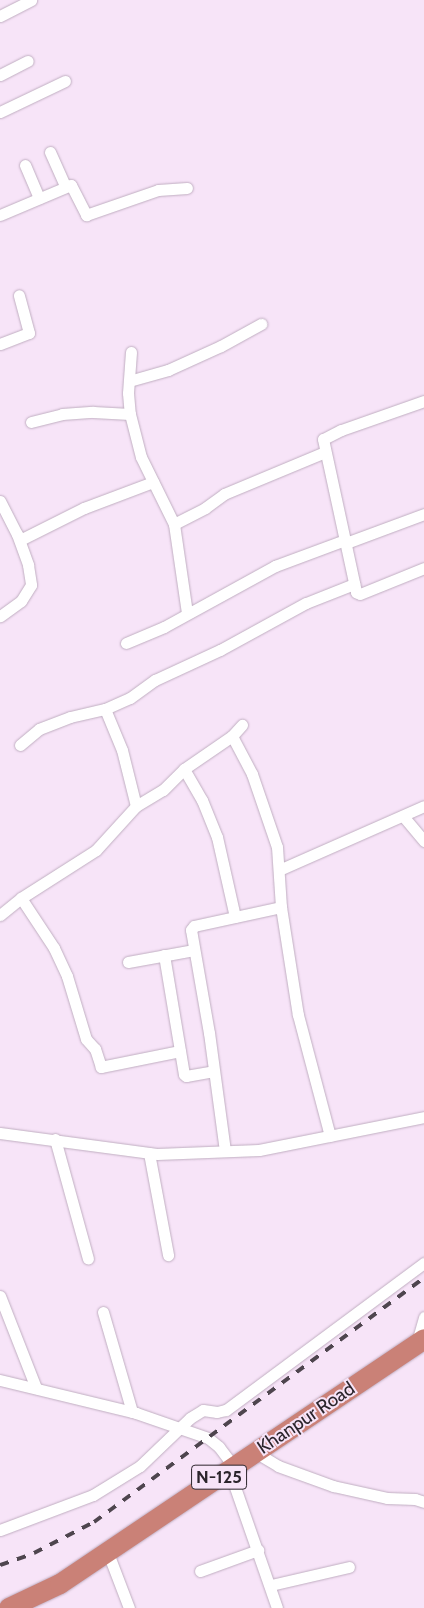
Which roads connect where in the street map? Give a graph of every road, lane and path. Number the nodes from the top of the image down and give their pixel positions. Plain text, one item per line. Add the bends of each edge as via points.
1 (31, 0) edge
2 (0, 16) edge
3 (28, 61) dead end
4 (0, 75) edge
5 (65, 81) dead end
6 (0, 112) edge
7 (50, 152) dead end
8 (25, 166) dead end
9 (65, 186) junction
10 (187, 188) dead end
11 (39, 198) junction
12 (0, 215) edge
13 (19, 295) dead end
14 (261, 324) dead end
15 (0, 344) edge
16 (131, 352) dead end
17 (129, 381) junction
18 (424, 401) edge
19 (130, 414) junction
20 (31, 422) dead end
21 (325, 452) junction
22 (153, 482) junction
23 (0, 501) edge
24 (424, 514) edge
25 (174, 524) junction
26 (20, 540) junction
27 (346, 541) junction
28 (424, 568) edge
29 (354, 584) junction
30 (187, 613) junction
31 (0, 616) edge
32 (126, 643) dead end
33 (105, 709) junction
34 (242, 725) dead end
35 (232, 736) junction
36 (20, 745) dead end
37 (184, 769) junction
38 (136, 806) junction
39 (424, 806) edge
40 (403, 816) junction
41 (424, 840) edge
42 (279, 870) junction
43 (22, 898) junction
44 (281, 907) junction
45 (0, 915) edge
46 (235, 917) junction
47 (194, 950) junction
48 (164, 956) junction
49 (128, 962) dead end
50 (180, 1051) junction
51 (214, 1071) junction
52 (424, 1117) edge
53 (0, 1133) edge
54 (330, 1136) junction
55 (55, 1139) junction
56 (226, 1151) junction
57 (150, 1153) junction
58 (168, 1255) dead end
59 (88, 1259) dead end
60 (424, 1263) edge
61 (0, 1296) edge
62 (103, 1312) dead end
63 (424, 1317) edge
64 (420, 1341) edge
65 (0, 1380) edge
66 (36, 1388) junction
67 (132, 1412) junction
68 (180, 1428) junction
69 (255, 1452) junction
70 (232, 1469) junction
71 (424, 1502) edge
72 (0, 1530) edge
73 (258, 1550) junction
74 (108, 1553) junction
75 (349, 1567) dead end
76 (200, 1571) dead end
77 (271, 1585) junction
78 (9, 1608) edge
79 (129, 1608) edge
80 (277, 1608) edge

1 - 2 street
3 - 4 street
5 - 6 street
7 - 9 street
8 - 11 street
9 - 10 street via 71,185 86,215 158,190
9 - 11 street
11 - 12 street
13 - 15 street via 29,333
14 - 17 street via 168,370
16 - 17 street
17 - 19 street
18 - 21 street via 326,436 323,439
19 - 20 street via 62,414
19 - 22 street via 141,456
21 - 25 street via 224,494
21 - 27 street
22 - 25 street
22 - 26 street via 76,512
23 - 26 street
24 - 27 street
25 - 30 street
26 - 31 street via 31,584 21,601
27 - 29 street
27 - 30 street via 275,566
28 - 29 street via 360,594
29 - 33 street via 306,603
30 - 32 street
33 - 36 street via 39,729
33 - 38 street via 122,750
34 - 35 street
35 - 37 street
35 - 42 street via 266,810 277,847
37 - 38 street via 162,790
37 - 46 street via 202,800 217,837
38 - 43 street via 96,850
39 - 40 street
40 - 41 street
40 - 42 street
42 - 44 street
43 - 45 street
43 - 50 street via 58,955 86,1039 95,1049 101,1067
44 - 46 street
44 - 54 street via 298,1016
46 - 47 street via 194,926 191,930
47 - 48 street
47 - 51 street
48 - 49 street
48 - 50 street
50 - 51 street via 186,1076
51 - 56 street
52 - 54 street
53 - 55 street
54 - 56 street via 260,1150
55 - 57 street
55 - 59 street
56 - 57 street
57 - 58 street
60 - 68 street via 226,1410 197,1413
61 - 66 street
62 - 67 street
63 - 64 street
64 - 69 highway, Khanpur Road / N-125
65 - 66 street
66 - 67 street
67 - 68 street
68 - 70 street via 208,1438 219,1446
68 - 72 street via 140,1466 93,1495
69 - 70 highway, Khanpur Road / N-125
69 - 71 street via 278,1466 333,1486
70 - 73 street
70 - 74 highway, Khanpur Road / N-125
73 - 76 street
73 - 77 street
74 - 78 highway, Khanpur Road / N-125 via 60,1584
74 - 79 street
75 - 77 street
77 - 80 street

